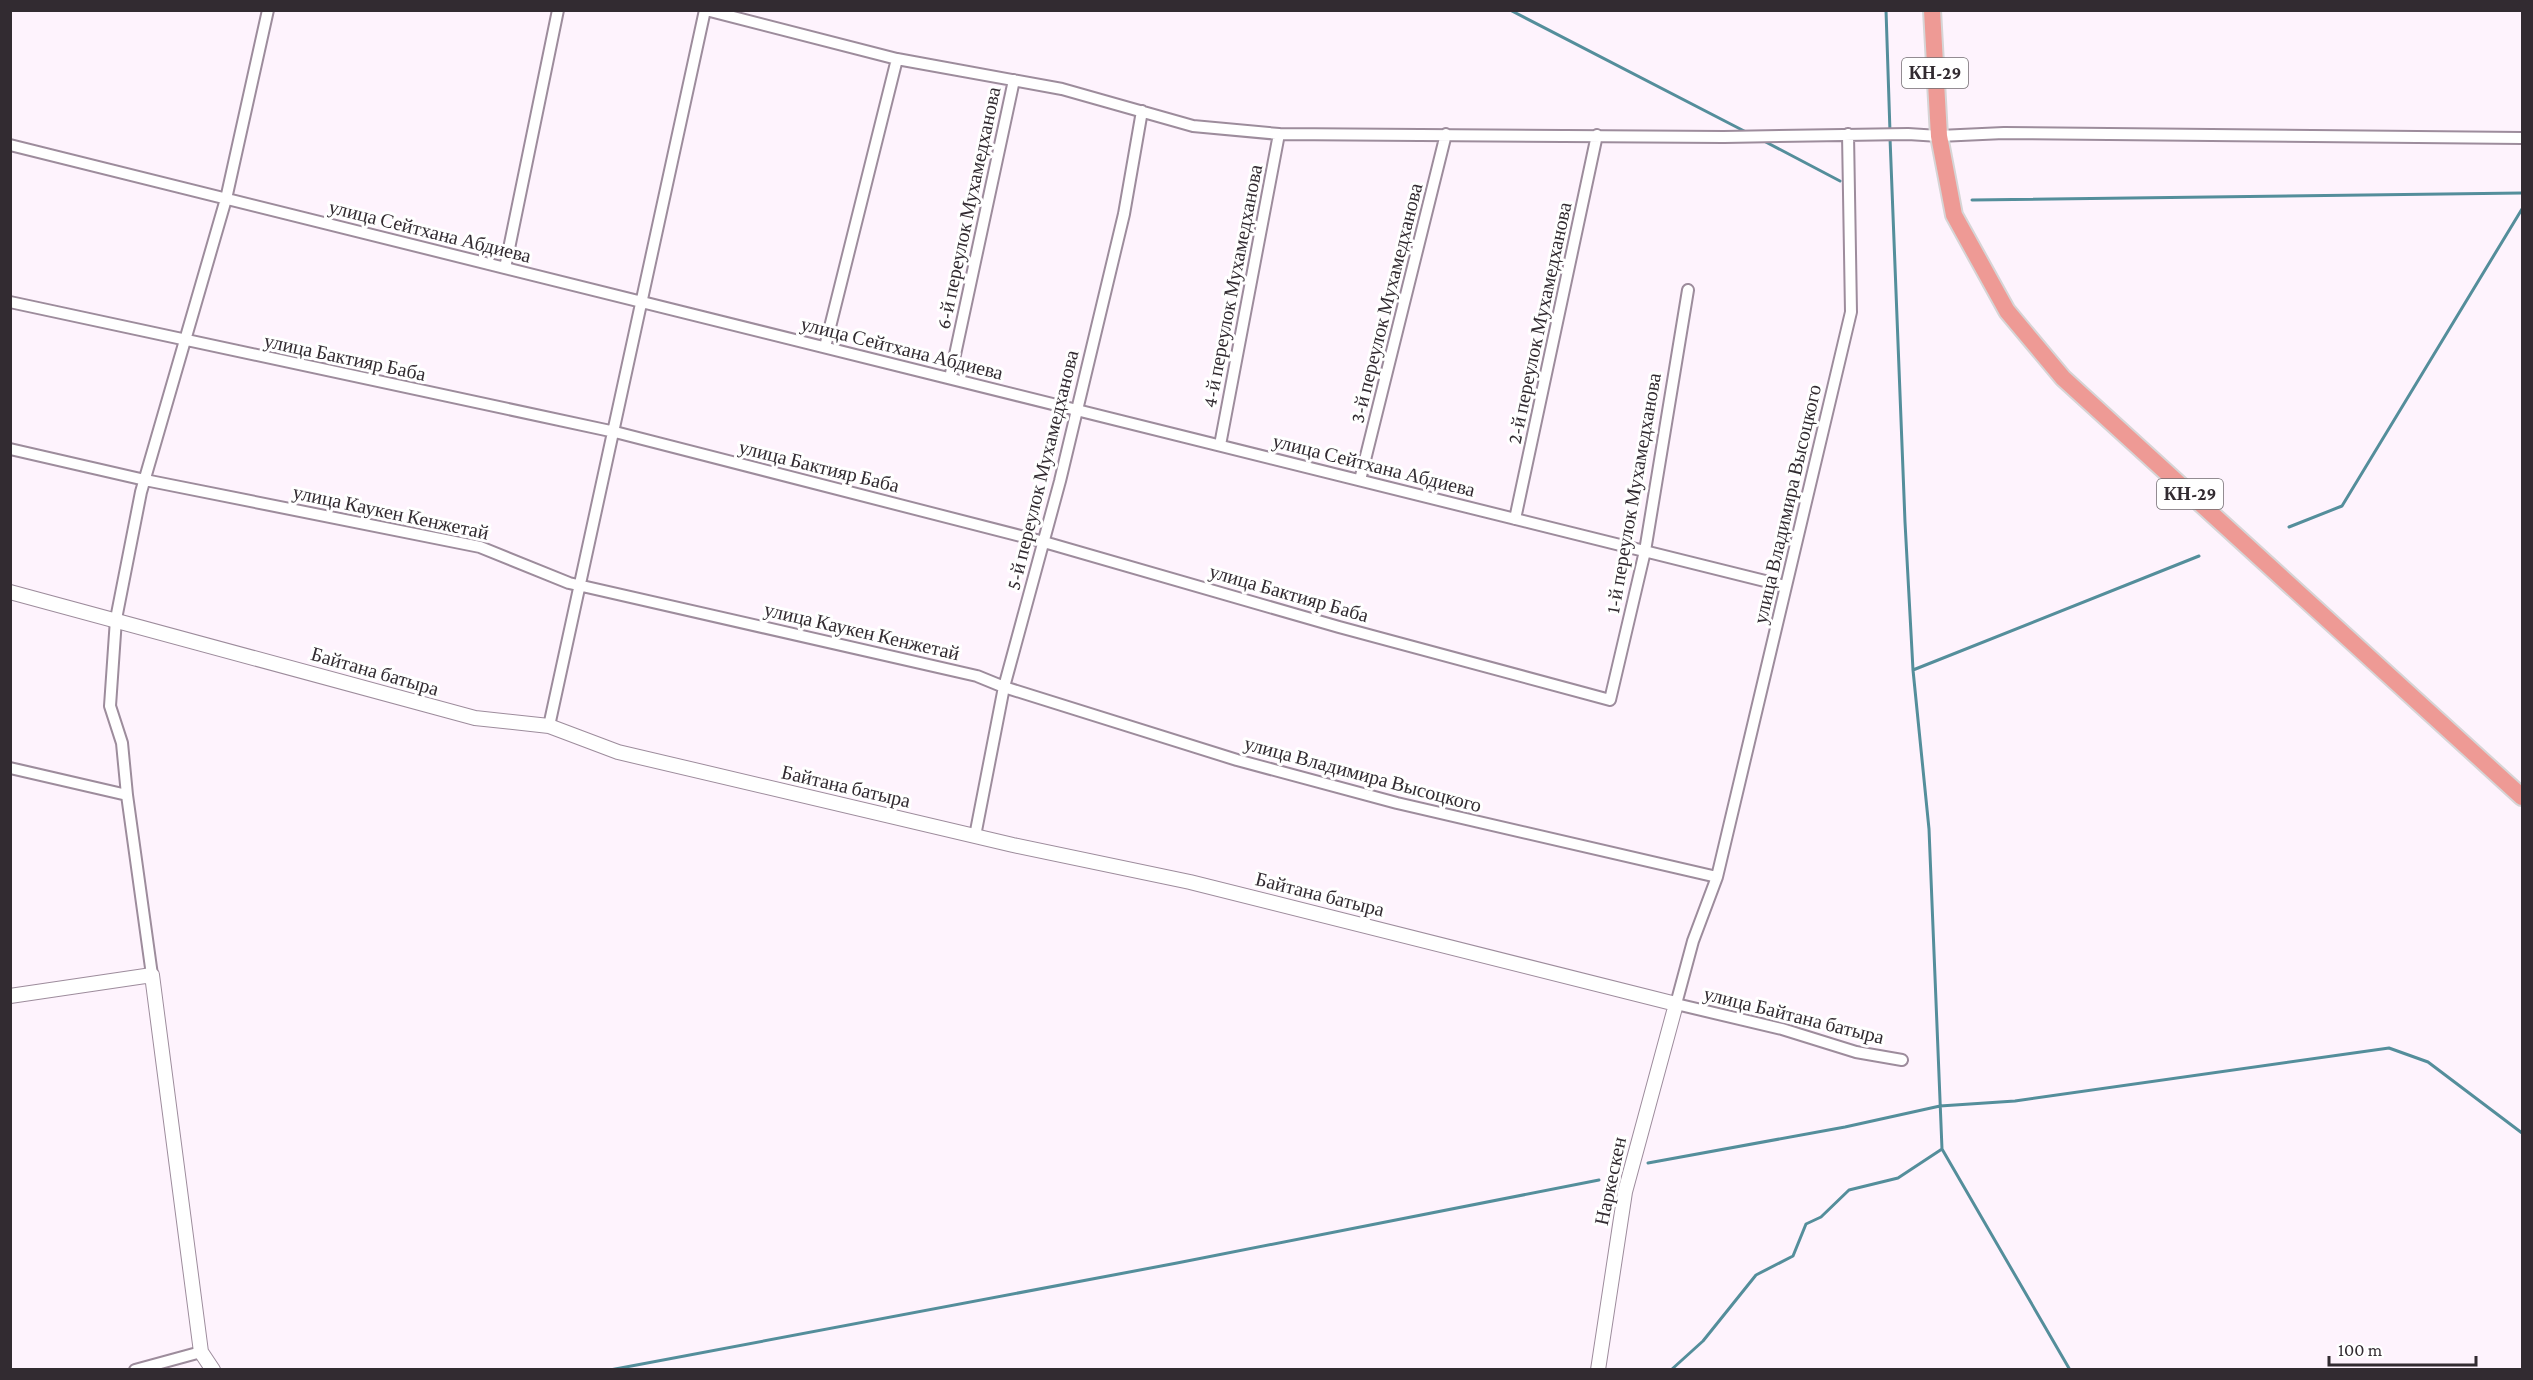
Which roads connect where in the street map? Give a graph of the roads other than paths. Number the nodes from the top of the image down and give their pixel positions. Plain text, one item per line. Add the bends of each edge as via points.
1 (267, 10) edge
2 (558, 10) edge
3 (706, 10) edge
4 (1932, 10) edge
5 (897, 58) junction
6 (1014, 80) junction
7 (1142, 111) junction
8 (1279, 134) junction
9 (1446, 134) junction
10 (1848, 134) junction
11 (1597, 135) junction
12 (1939, 136) junction
13 (2523, 138) edge
14 (10, 145) edge
15 (226, 199) junction
16 (505, 268) junction
17 (1688, 290) dead end
18 (10, 302) edge
19 (642, 302) junction
20 (185, 341) junction
21 (825, 348) junction
22 (950, 378) junction
23 (1078, 410) junction
24 (615, 432) junction
25 (1220, 446) junction
26 (10, 449) edge
27 (145, 480) junction
28 (1360, 480) junction
29 (1515, 519) junction
30 (1044, 542) junction
31 (1645, 551) junction
32 (582, 586) junction
33 (1785, 586) junction
34 (10, 592) edge
35 (116, 619) junction
36 (1004, 687) junction
37 (1610, 700) joint
38 (549, 726) junction
39 (10, 768) edge
40 (127, 795) junction
41 (2523, 797) edge
42 (975, 836) junction
43 (1717, 878) junction
44 (152, 975) junction
45 (10, 996) edge
46 (1676, 1004) junction
47 (1902, 1060) dead end
48 (201, 1352) junction
49 (135, 1370) edge
50 (213, 1370) edge
51 (1598, 1370) edge

1 - 15 street
2 - 16 street
3 - 5 street
3 - 19 street
4 - 12 main road, КН-29
5 - 6 street
5 - 21 street
6 - 7 street
6 - 22 street, 6-й переулок Мухамедханова
7 - 8 street via 1193,126
7 - 23 street, 5-й переулок Мухамедханова via 1124,214
8 - 9 street
8 - 25 street, 4-й переулок Мухамедханова
9 - 11 street
9 - 28 street, 3-й переулок Мухамедханова
10 - 11 street
10 - 12 street
10 - 33 street, улица Владимира Высоцкого via 1851,312
11 - 29 street, 2-й переулок Мухамедханова
12 - 13 street via 2004,133
12 - 41 main road, КН-29 via 1954,215 2007,311 2062,378
14 - 15 street, улица Сейтхана Абдиева
15 - 16 street, улица Сейтхана Абдиева
15 - 20 street
16 - 19 street, улица Сейтхана Абдиева
17 - 31 street, 1-й переулок Мухамедханова
18 - 20 street, улица Бактияр Баба
19 - 21 street, улица Сейтхана Абдиева
19 - 24 street
20 - 24 street, улица Бактияр Баба
20 - 27 street
21 - 22 street, улица Сейтхана Абдиева
22 - 23 street, улица Сейтхана Абдиева
23 - 25 street, улица Сейтхана Абдиева
23 - 30 street, 5-й переулок Мухамедханова
24 - 30 street, улица Бактияр Баба
24 - 32 street
25 - 28 street, улица Сейтхана Абдиева
26 - 27 street, улица Каукен Кенжетай
27 - 32 street, улица Каукен Кенжетай via 480,547
27 - 35 street
28 - 29 street, улица Сейтхана Абдиева
29 - 31 street, улица Сейтхана Абдиева
30 - 36 street, 5-й переулок Мухамедханова
30 - 37 street, улица Бактияр Баба
31 - 33 street, улица Сейтхана Абдиева
31 - 37 street, 1-й переулок Мухамедханова
32 - 36 street, улица Каукен Кенжетай via 977,676
32 - 38 street
33 - 43 street, улица Владимира Высоцкого
34 - 35 street, Байтана батыра
35 - 38 street, Байтана батыра via 475,718
35 - 40 street via 110,706 122,743
36 - 42 street, 5-й переулок Мухамедханова
36 - 43 street, улица Владимира Высоцкого via 1237,760 1397,803
38 - 42 street, Байтана батыра via 618,752
39 - 40 street
40 - 44 street
42 - 46 street, Байтана батыра via 1190,882
43 - 46 street, улица Владимира Высоцкого
44 - 45 street
44 - 48 street
46 - 47 street, улица Байтана батыра via 1782,1029 1856,1052
46 - 51 street, Наркескен via 1625,1192
48 - 49 street
48 - 50 street

